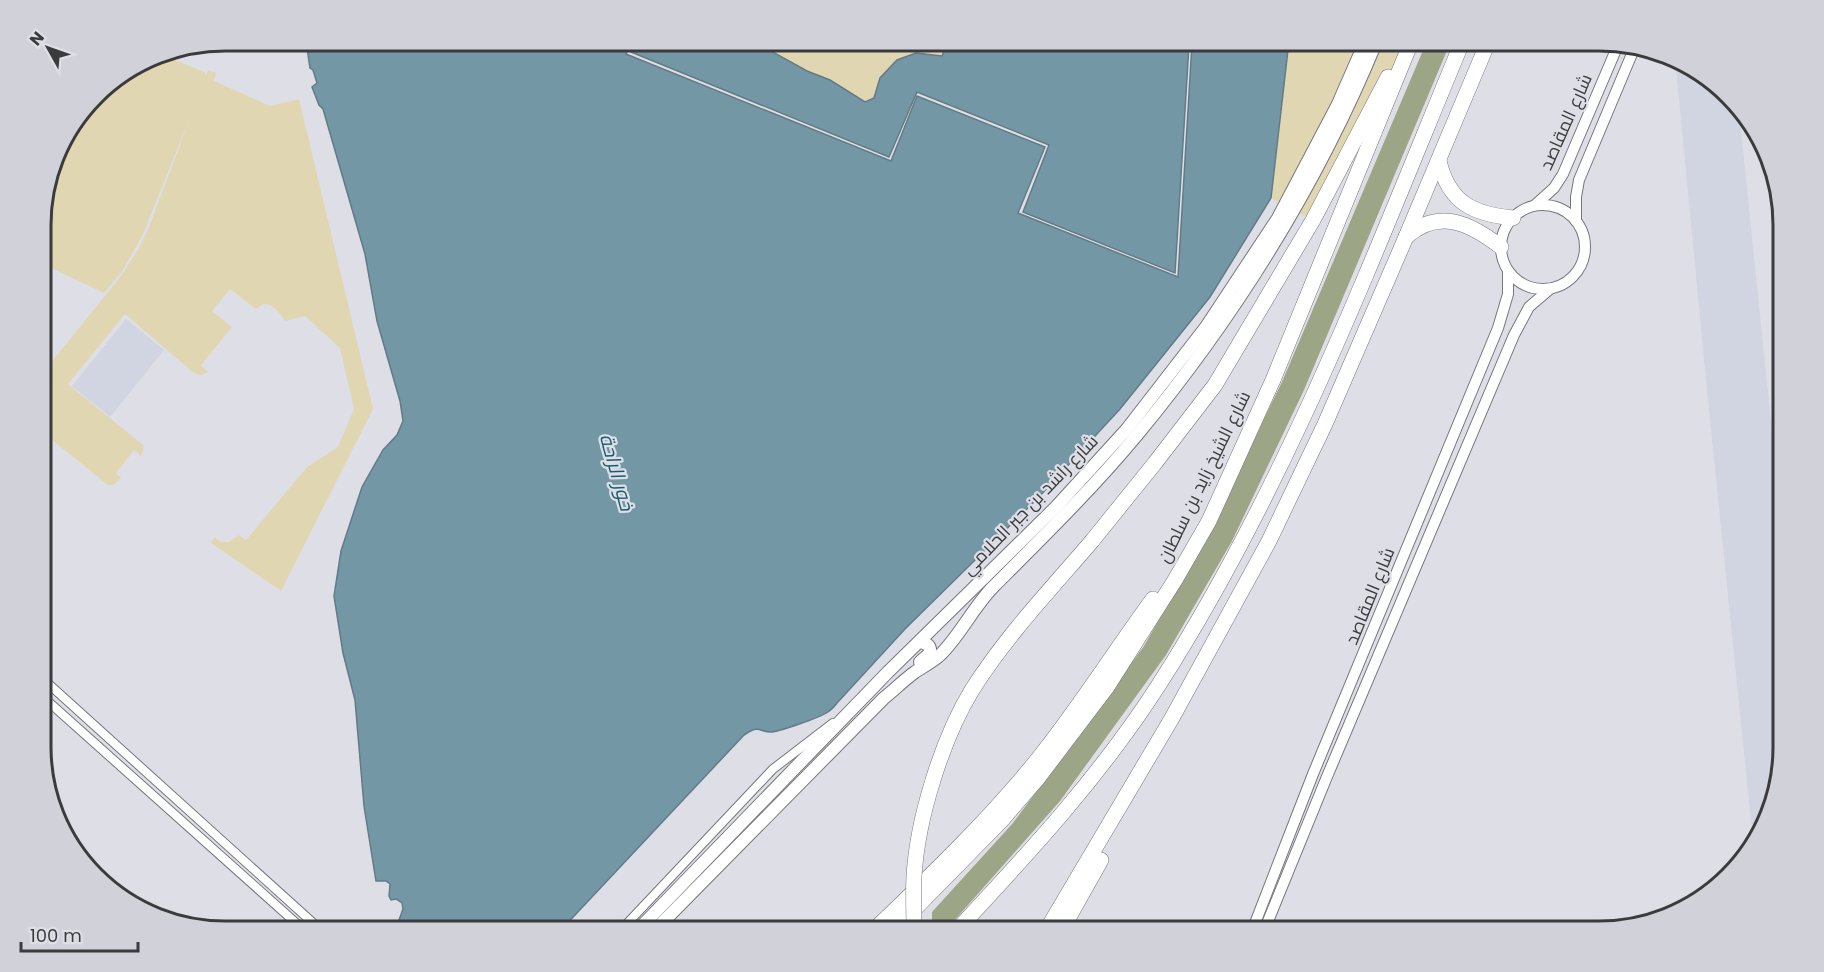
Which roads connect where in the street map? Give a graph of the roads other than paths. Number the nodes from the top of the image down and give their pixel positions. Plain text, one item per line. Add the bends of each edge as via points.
1 (1361, 51) edge
2 (1372, 51) edge
3 (1404, 51) edge
4 (1406, 51) edge
5 (1458, 51) edge
6 (1484, 51) edge
7 (1615, 52) edge
8 (1632, 54) edge
9 (1439, 161) junction
10 (1534, 206) junction
11 (1513, 218) junction
12 (1576, 221) junction
13 (1406, 237) junction
14 (1501, 247) junction
15 (1508, 271) junction
16 (1550, 289) junction
17 (1209, 521) junction
18 (920, 642) junction
19 (51, 686) edge
20 (897, 687) junction
21 (51, 704) edge
22 (848, 713) junction
23 (1172, 718) junction
24 (786, 758) junction
25 (763, 802) junction
26 (293, 921) edge
27 (310, 921) edge
28 (629, 921) edge
29 (647, 921) edge
30 (664, 921) edge
31 (883, 921) edge
32 (903, 921) edge
33 (914, 921) edge
34 (965, 921) edge
35 (1052, 921) edge
36 (1067, 921) edge
37 (1256, 921) edge
38 (1268, 921) edge

1 - 18 main road, شارع راشد بن جبر الحلامي via 1278,218 1184,358 1127,429 1056,507
2 - 20 main road, شارع راشد بن جبر الحلامي via 1309,183 1238,302 1193,364 1136,436 992,588 939,656
3 - 33 highway, bridge via 1313,220 1215,385 1092,541 1004,644 972,692 950,735 922,821 914,875
4 - 17 highway, شارع الشيخ زايد بن سلطان via 1273,380
5 - 34 highway via 1301,423 1258,513 1196,626 1154,694 1080,795
6 - 9 highway
7 - 10 street, شارع المقاصد via 1563,174
8 - 12 street, شارع المقاصد via 1579,180
9 - 11 highway via 1452,190 1467,205 1485,214
9 - 13 highway
10 - 11 street
10 - 12 street via 1562,209
11 - 14 street via 1505,228
12 - 16 street via 1585,240 1582,262 1569,280
13 - 14 highway via 1426,223 1442,220 1473,228
13 - 23 highway via 1296,487
14 - 15 street
15 - 16 street via 1522,284
15 - 37 street, شارع المقاصد via 1506,306 1498,328
16 - 38 street, شارع المقاصد via 1529,307 1514,335
17 - 31 highway via 1037,760 960,846
17 - 32 highway, شارع الشيخ زايد بن سلطان via 1138,640 1074,734 1001,821
18 - 20 main road via 929,645 930,653 901,678
18 - 22 main road, شارع راشد بن جبر الحلامي
19 - 27 street
20 - 30 main road, شارع راشد بن جبر الحلامي
21 - 26 street
22 - 24 street
22 - 25 main road, شارع راشد بن جبر الحلامي
23 - 35 highway
23 - 36 highway via 1150,773
24 - 25 main road via 788,767
24 - 28 street
25 - 29 main road, شارع راشد بن جبر الحلامي

